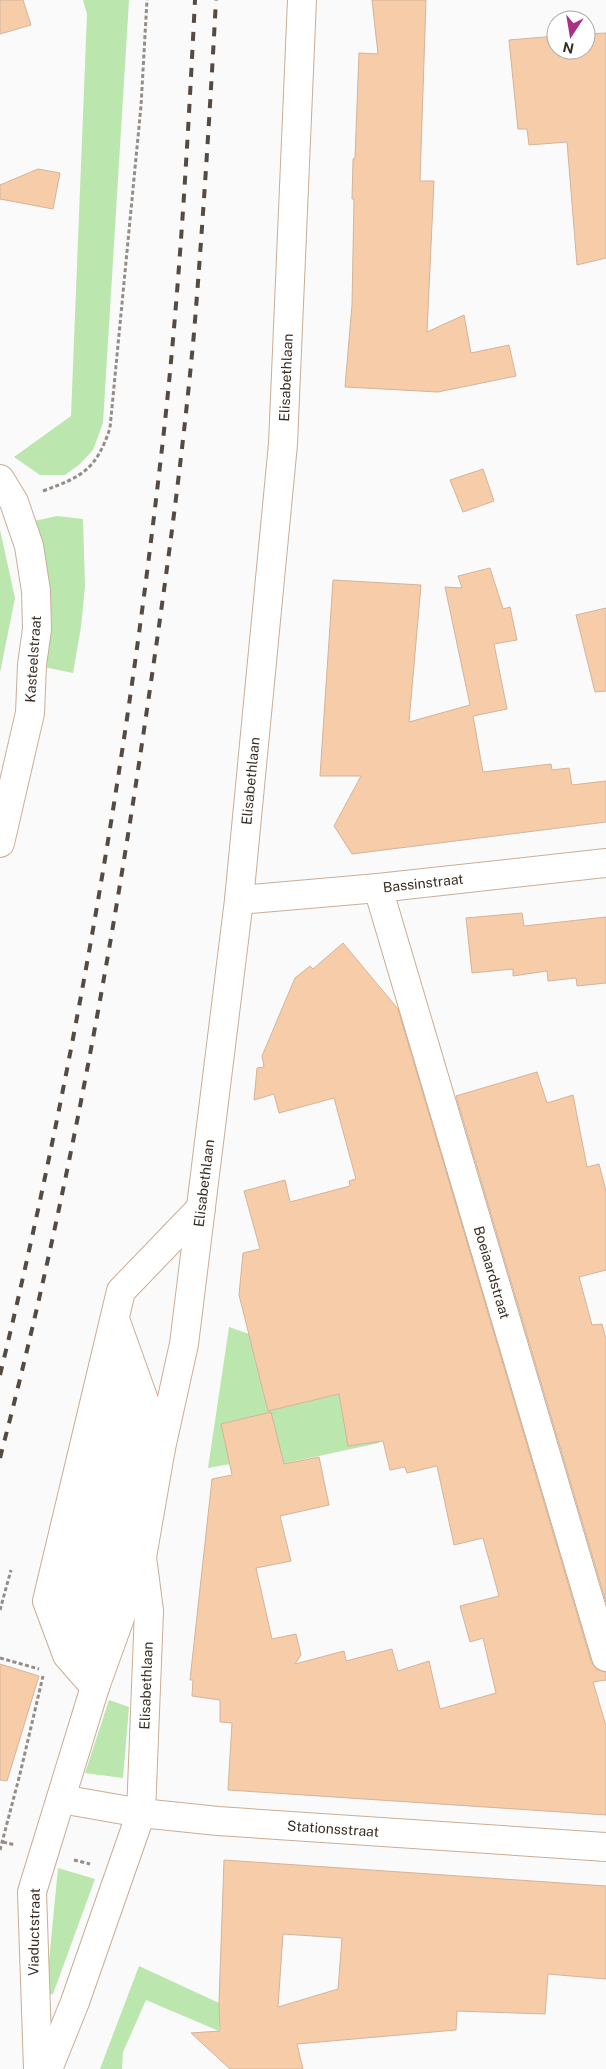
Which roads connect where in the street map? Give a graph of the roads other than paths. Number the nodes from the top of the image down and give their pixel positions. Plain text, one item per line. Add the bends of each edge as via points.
1 (302, 0) edge
2 (0, 479) edge
3 (0, 843) edge
4 (606, 863) edge
5 (378, 888) junction
6 (239, 900) junction
7 (201, 1208) junction
8 (115, 1319) junction
9 (104, 1364) junction
10 (92, 1412) junction
11 (161, 1448) junction
12 (81, 1460) junction
13 (151, 1505) junction
14 (70, 1508) junction
15 (142, 1557) junction
16 (127, 1598) junction
17 (600, 1614) edge
18 (113, 1637) junction
19 (606, 1657) edge
20 (97, 1679) junction
21 (61, 1798) junction
22 (142, 1813) junction
23 (606, 1847) edge
24 (38, 2069) edge
25 (48, 2069) edge

1 - 6 street, Elisabethlaan via 282,444
2 - 3 street, Kasteelstraat via 14,502 29,546 36,591 37,629 30,713
4 - 5 street, Bassinstraat
5 - 6 street, Bassinstraat
5 - 17 street, Boeiaardstraat
6 - 7 street, Elisabethlaan
7 - 8 street via 121,1292
7 - 11 street, Elisabethlaan via 184,1344
8 - 9 street
8 - 11 street
9 - 10 street
9 - 13 street
10 - 12 street
10 - 15 street
11 - 13 street, Elisabethlaan
12 - 14 street
12 - 16 street
13 - 15 street, Elisabethlaan
14 - 18 street
14 - 20 street via 58,1556
15 - 16 street, Elisabethlaan
15 - 22 street, Elisabethlaan via 149,1611
16 - 18 street, Elisabethlaan
17 - 19 street, Boeiaardstraat
18 - 20 street, Elisabethlaan
20 - 21 street, Elisabethlaan
21 - 22 street, Stationsstraat
21 - 24 street, Viaductstraat via 32,1892
22 - 23 street, Stationsstraat via 228,1822
22 - 25 street

